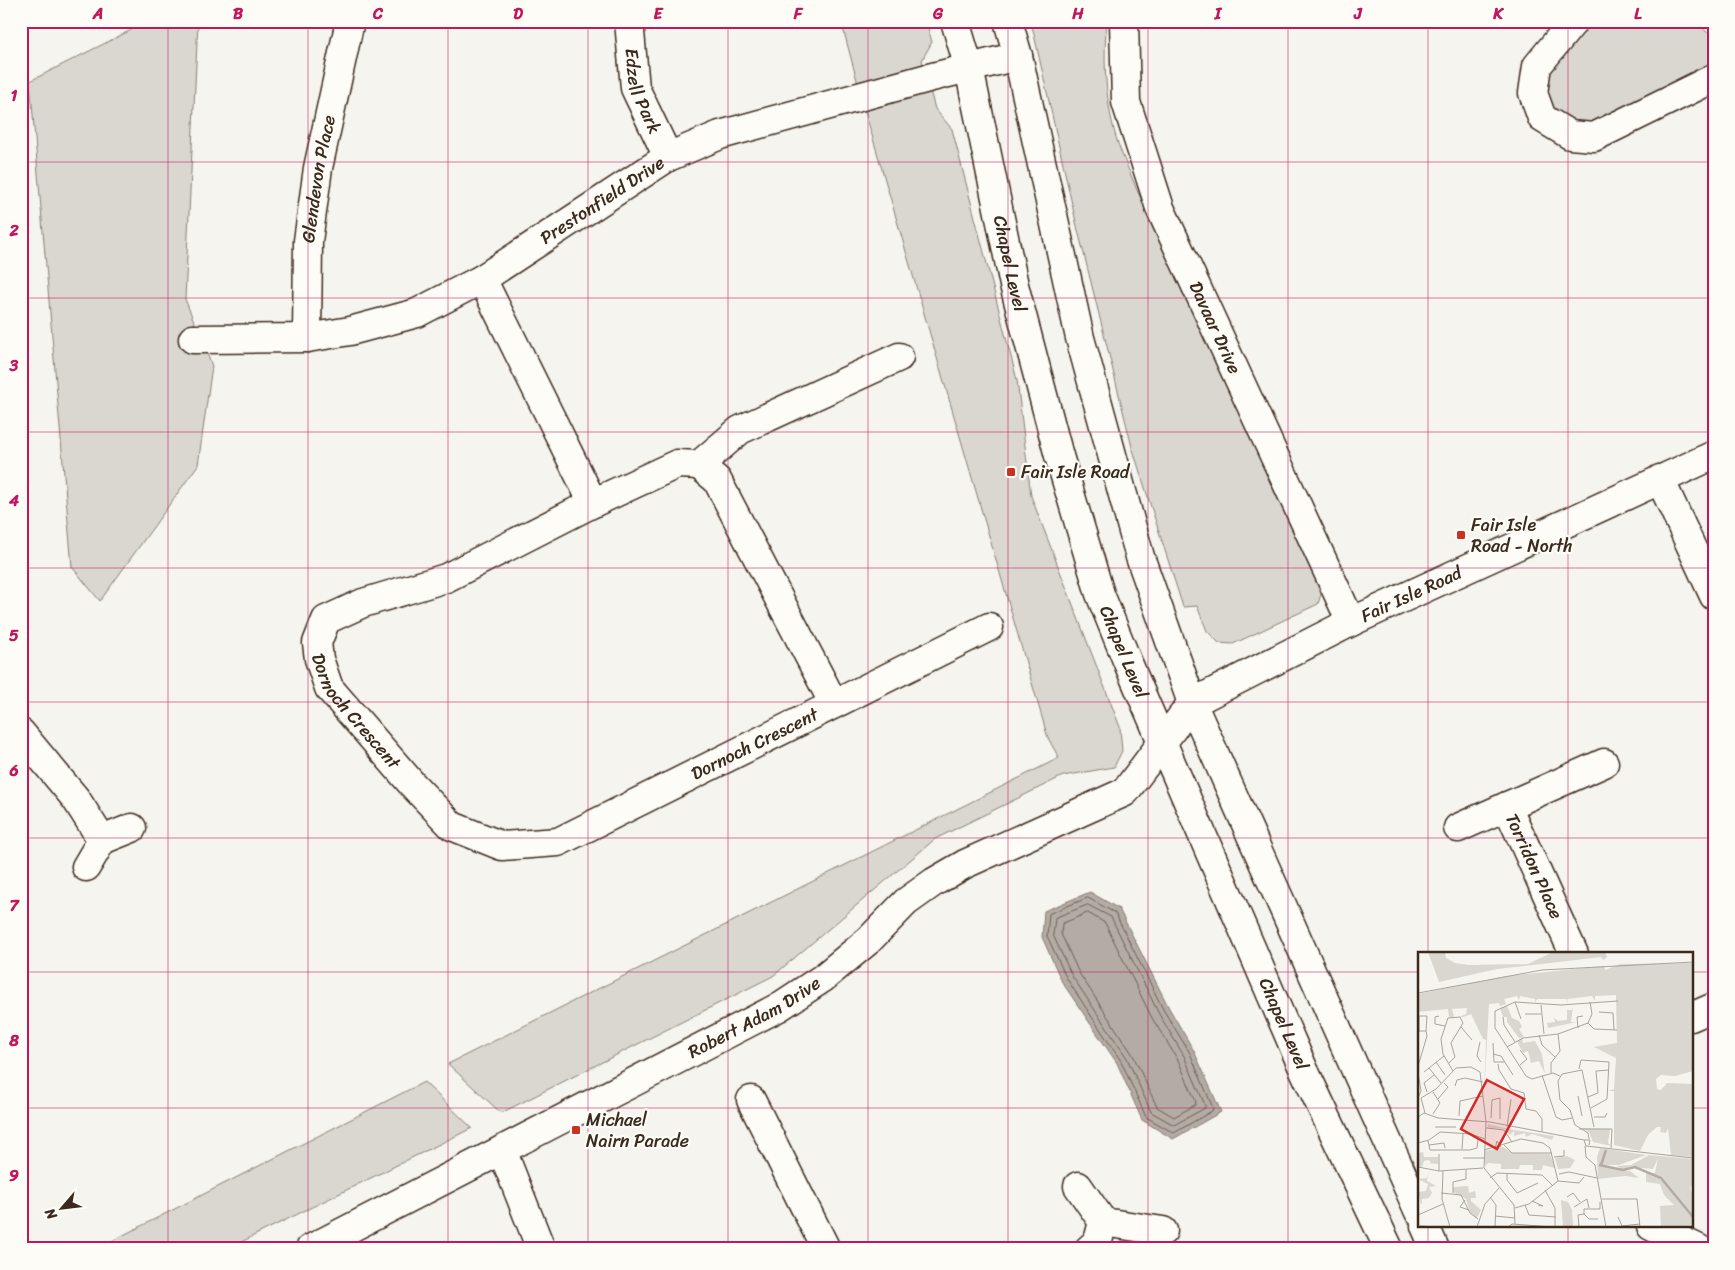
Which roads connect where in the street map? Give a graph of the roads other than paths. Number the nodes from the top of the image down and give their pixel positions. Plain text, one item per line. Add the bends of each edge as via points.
1 (350, 21) edge
2 (629, 21) edge
3 (955, 21) edge
4 (1008, 21) edge
5 (1124, 21) edge
6 (1574, 21) edge
7 (1018, 56) junction
8 (969, 68) junction
9 (1714, 78) edge
10 (668, 157) junction
11 (482, 280) junction
12 (307, 338) junction
13 (193, 339) dead end
14 (899, 357) dead end
15 (1714, 454) edge
16 (699, 465) junction
17 (1660, 479) junction
18 (593, 503) junction
19 (1714, 596) edge
20 (1351, 622) junction
21 (989, 627) dead end
22 (1192, 703) junction
23 (834, 704) junction
24 (21, 733) edge
25 (1163, 743) junction
26 (1604, 764) dead end
27 (1507, 806) junction
28 (132, 828) dead end
29 (1458, 828) dead end
30 (102, 840) junction
31 (86, 868) dead end
32 (1573, 952) edge
33 (1714, 1007) edge
34 (1692, 1018) edge
35 (751, 1100) dead end
36 (502, 1150) junction
37 (1078, 1186) dead end
38 (1418, 1210) edge
39 (1103, 1222) junction
40 (1426, 1228) edge
41 (1656, 1228) edge
42 (1163, 1231) dead end
43 (310, 1249) edge
44 (540, 1249) edge
45 (826, 1249) edge
46 (1089, 1249) edge
47 (1389, 1249) edge
48 (1435, 1249) edge
49 (1699, 1249) edge

1 - 12 street, Glendevon Place via 318,168 308,240
2 - 10 street, Edzell Park via 635,88
3 - 8 street, Chapel Level
4 - 7 street
5 - 20 street, Davaar Drive via 1126,102 1160,208
6 - 9 street via 1537,66 1533,93 1542,118 1570,135 1594,137
7 - 8 street, Prestonfield Drive
7 - 22 street via 1080,338 1140,557
8 - 10 street, Prestonfield Drive via 720,135
8 - 25 street, Chapel Level via 1014,285 1059,456 1100,594
10 - 11 street, Prestonfield Drive
11 - 12 street, Prestonfield Drive via 416,313 350,331
11 - 18 street
12 - 13 street, Prestonfield Drive
14 - 16 street via 740,430
15 - 17 street, Fair Isle Road
16 - 18 street, Dornoch Crescent via 678,464
16 - 23 street via 717,480
17 - 19 street
17 - 20 street, Fair Isle Road
18 - 23 street, Dornoch Crescent via 446,578 363,603 326,620 317,643 329,688 452,826 502,846 558,842
20 - 22 street, Fair Isle Road
21 - 23 street, Dornoch Crescent
22 - 25 street, Robert Adam Drive
22 - 38 street
24 - 30 street via 76,799
25 - 36 street, Robert Adam Drive via 1125,792 965,864 934,882 906,902 869,940 823,978 779,1007
25 - 47 street, Chapel Level via 1303,1068
26 - 27 street, Torridon Place
27 - 29 street, Torridon Place
27 - 32 street, Torridon Place
28 - 30 street
30 - 31 street
33 - 34 street
35 - 45 street
36 - 43 street, Robert Adam Drive
36 - 44 street
37 - 39 street
39 - 42 street
39 - 46 street via 1098,1241
40 - 48 street
41 - 49 street

